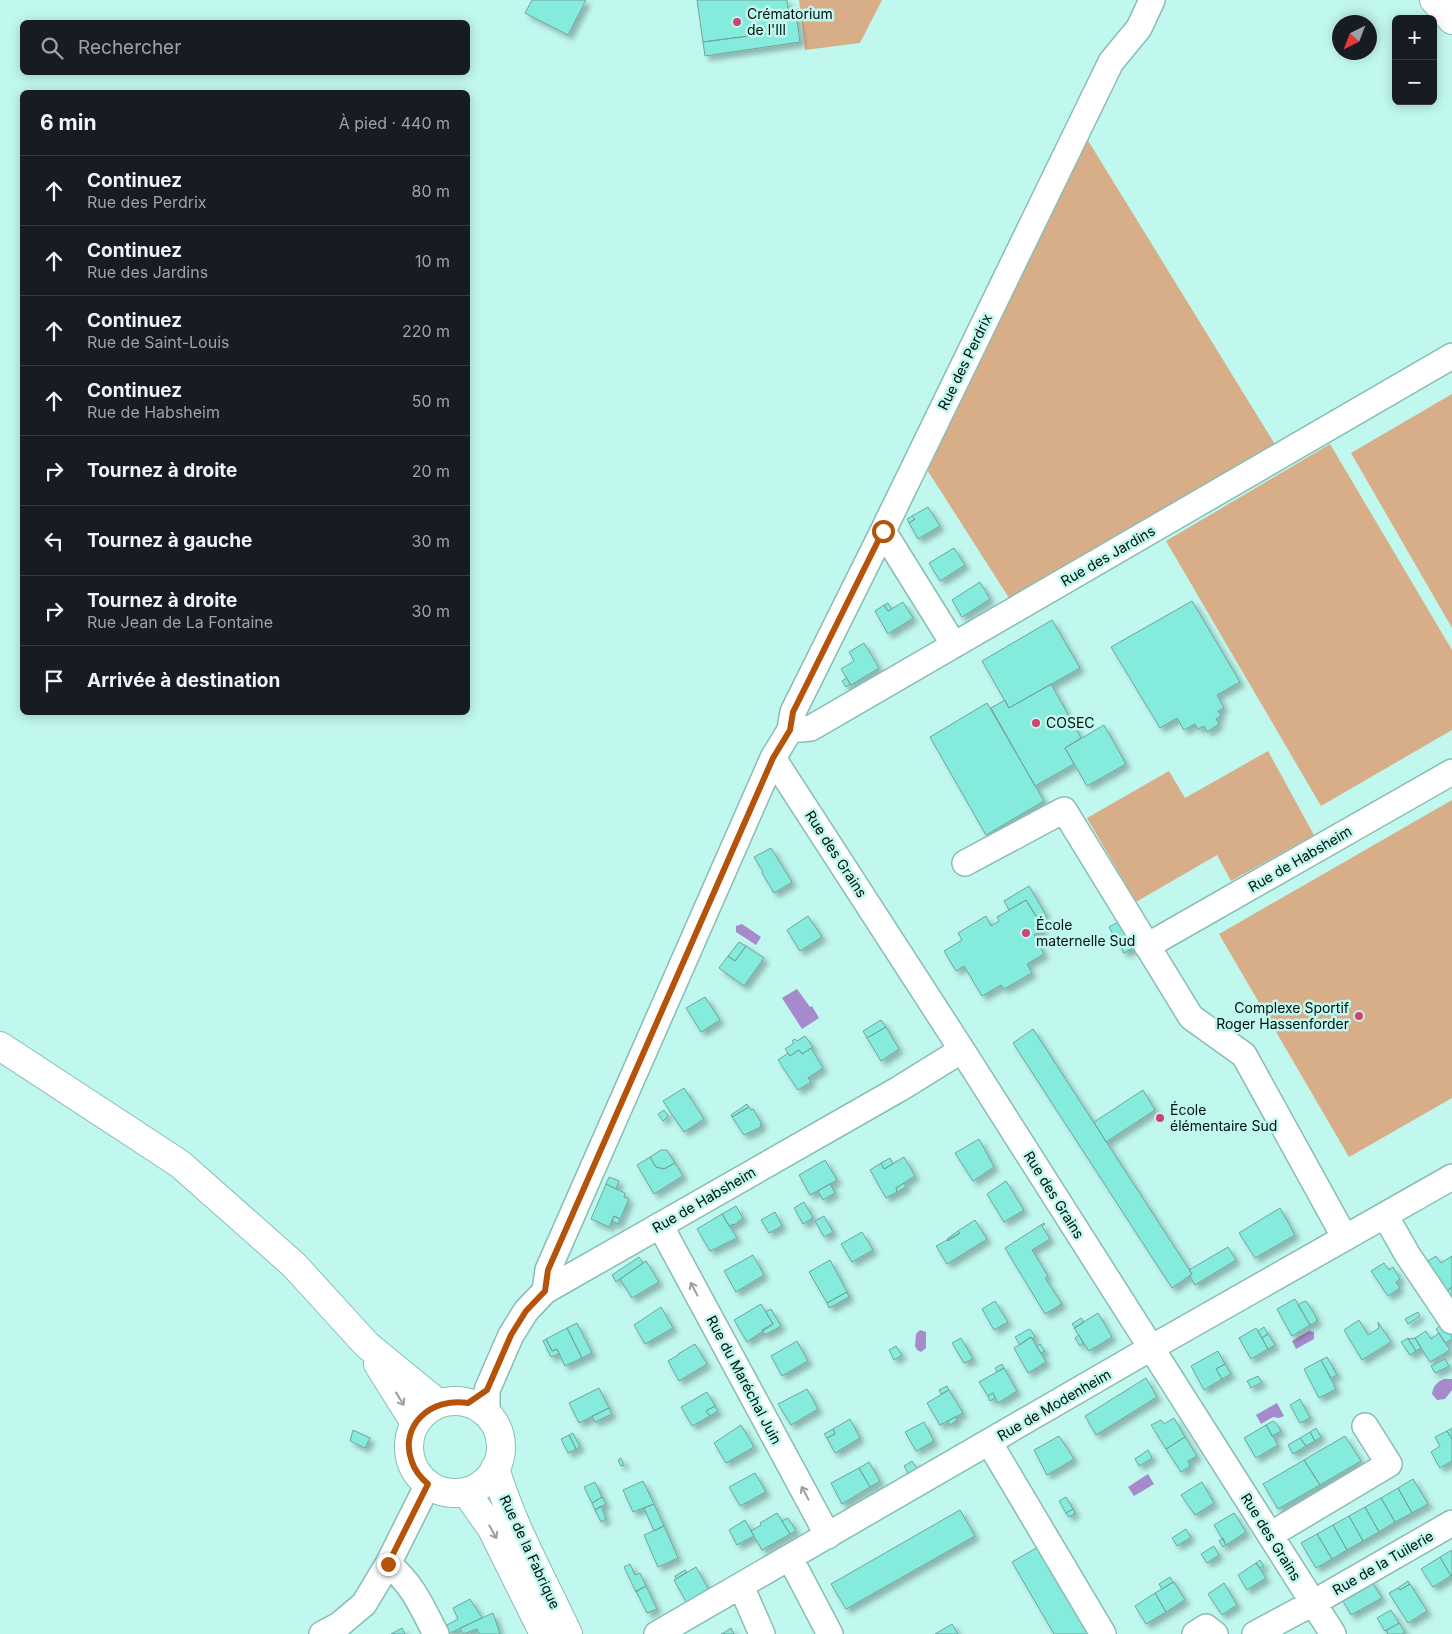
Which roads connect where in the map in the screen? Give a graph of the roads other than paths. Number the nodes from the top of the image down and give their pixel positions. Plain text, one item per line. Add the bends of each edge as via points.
1 (1152, 0) edge
2 (1434, 0) edge
3 (1452, 20) edge
4 (1452, 356) edge
5 (883, 531) junction
6 (954, 645) junction
7 (790, 730) junction
8 (773, 758) junction
9 (1452, 772) edge
10 (965, 863) dead end
11 (1147, 946) junction
12 (0, 1046) edge
13 (962, 1050) junction
14 (1452, 1177) edge
15 (1385, 1215) junction
16 (660, 1225) junction
17 (1345, 1238) junction
18 (545, 1291) junction
19 (1452, 1321) edge
20 (367, 1345) junction
21 (1151, 1348) junction
22 (481, 1403) junction
23 (439, 1404) junction
24 (416, 1423) junction
25 (1366, 1426) dead end
26 (989, 1442) junction
27 (495, 1468) junction
28 (428, 1484) junction
29 (466, 1492) junction
30 (1452, 1523) edge
31 (1270, 1535) junction
32 (828, 1536) junction
33 (790, 1558) junction
34 (388, 1564) junction
35 (741, 1586) junction
36 (1313, 1603) junction
37 (322, 1634) edge
38 (436, 1634) edge
39 (544, 1634) edge
40 (568, 1634) edge
41 (657, 1634) edge
42 (762, 1634) edge
43 (830, 1634) edge
44 (1104, 1634) edge
45 (1195, 1634) edge
46 (1215, 1634) edge
47 (1255, 1634) edge
48 (1333, 1634) edge

1 - 5 street, Rue des Perdrix via 1139,28 1111,62
2 - 3 main road
4 - 6 street, Rue des Jardins
5 - 6 street
5 - 7 street, Rue des Perdrix via 793,712
6 - 7 street, Rue des Jardins via 811,728
7 - 8 street
8 - 13 street, Rue des Grains
8 - 18 street via 548,1270
9 - 11 street, Rue de Habsheim
10 - 11 street via 1064,810
11 - 17 street via 1192,1017 1244,1055
12 - 20 main road via 180,1164 294,1265
13 - 16 street, Rue de Habsheim
13 - 21 street, Rue des Grains
14 - 15 street, Rue de Modenheim
15 - 17 street, Rue de Modenheim
15 - 19 street
16 - 18 street, Rue de Habsheim
32 -> 16 street, Rue du Maréchal Juin
17 - 21 street, Rue de Modenheim
18 - 22 street, Rue de Habsheim via 526,1311 511,1335
20 - 23 main road
20 -> 24 main road
21 - 26 street, Rue de Modenheim
21 - 31 street, Rue des Grains
22 - 23 main road via 458,1401
22 - 27 main road via 499,1435 500,1452
23 - 24 main road
24 - 28 main road via 409,1449 412,1463
25 - 31 street via 1388,1464
26 - 32 street, Rue de Modenheim
26 - 44 street
27 - 29 main road via 483,1483
27 - 40 main road, Rue de la Fabrique via 513,1518
28 - 29 main road via 452,1493
28 - 34 street
29 -> 39 main road, Rue de la Fabrique via 492,1529
30 - 36 street, Rue de la Tuilerie
31 - 36 street, Rue des Grains
32 - 33 street, Rue de Modenheim
33 - 35 street, Rue de Modenheim
33 - 43 street
34 - 37 street via 364,1604 340,1625
34 - 38 street via 402,1575
35 - 41 street, Rue de Modenheim
35 - 42 street
36 - 47 street, Rue de la Tuilerie
36 - 48 street, Rue des Grains
45 - 46 street via 1206,1627

